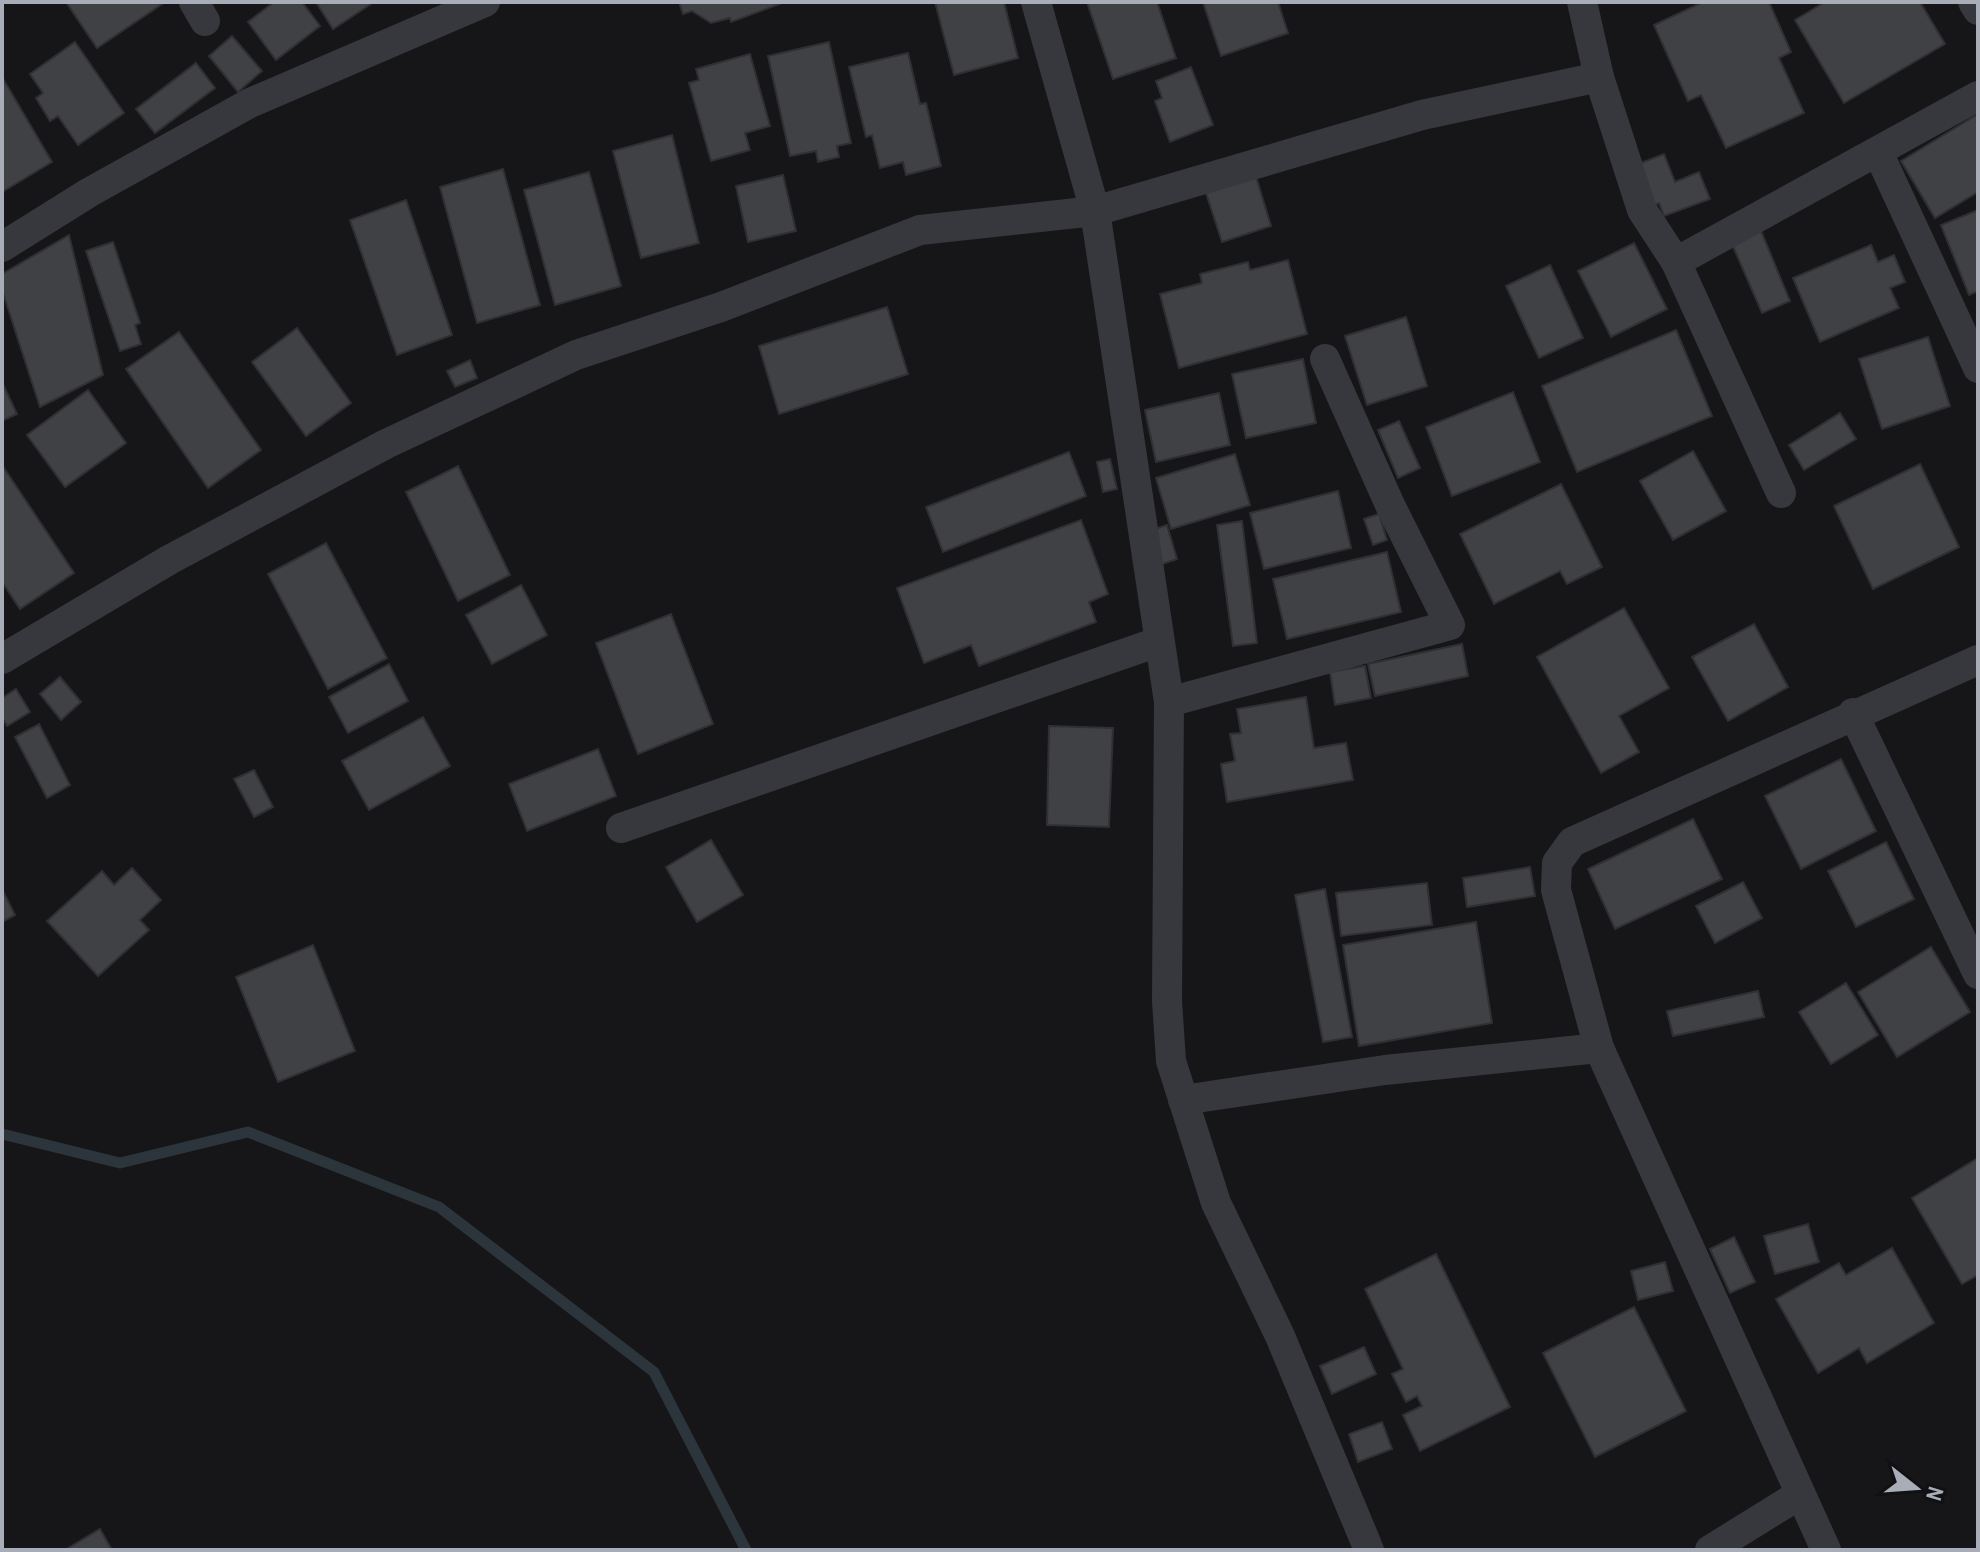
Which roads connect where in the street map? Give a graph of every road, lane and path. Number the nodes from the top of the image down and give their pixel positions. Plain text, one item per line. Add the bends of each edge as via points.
1 (485, 2) edge
2 (1036, 2) edge
3 (1582, 2) edge
4 (1973, 2) edge
5 (1978, 10) edge
6 (1599, 77) junction
7 (1978, 96) edge
8 (1878, 152) junction
9 (1095, 211) junction
10 (2, 247) edge
11 (1676, 262) junction
12 (1325, 359) dead end
13 (1978, 368) edge
14 (1781, 493) dead end
15 (1158, 642) junction
16 (2, 659) edge
17 (1978, 660) edge
18 (1169, 702) junction
19 (1853, 713) junction
20 (621, 828) dead end
21 (1978, 974) edge
22 (1599, 1048) junction
23 (1183, 1100) junction
24 (1799, 1495) junction
25 (1369, 1550) edge
26 (1710, 1550) edge
27 (1826, 1550) edge

1 - 10 street via 250,103
2 - 9 street
3 - 6 street
4 - 5 street
6 - 9 street via 1422,115
6 - 11 street via 1642,210
7 - 8 street
8 - 11 street
8 - 13 street
9 - 15 street
9 - 16 street via 920,230 721,307 576,355 386,444 169,560
11 - 14 street
12 - 18 street via 1450,625
15 - 18 street
15 - 20 street
17 - 19 street
18 - 23 street via 1167,1001 1171,1061
19 - 21 street
19 - 22 street via 1572,842 1557,863 1556,890
22 - 23 street via 1385,1070
22 - 24 street
23 - 25 street via 1216,1203 1280,1336
24 - 26 street
24 - 27 street

